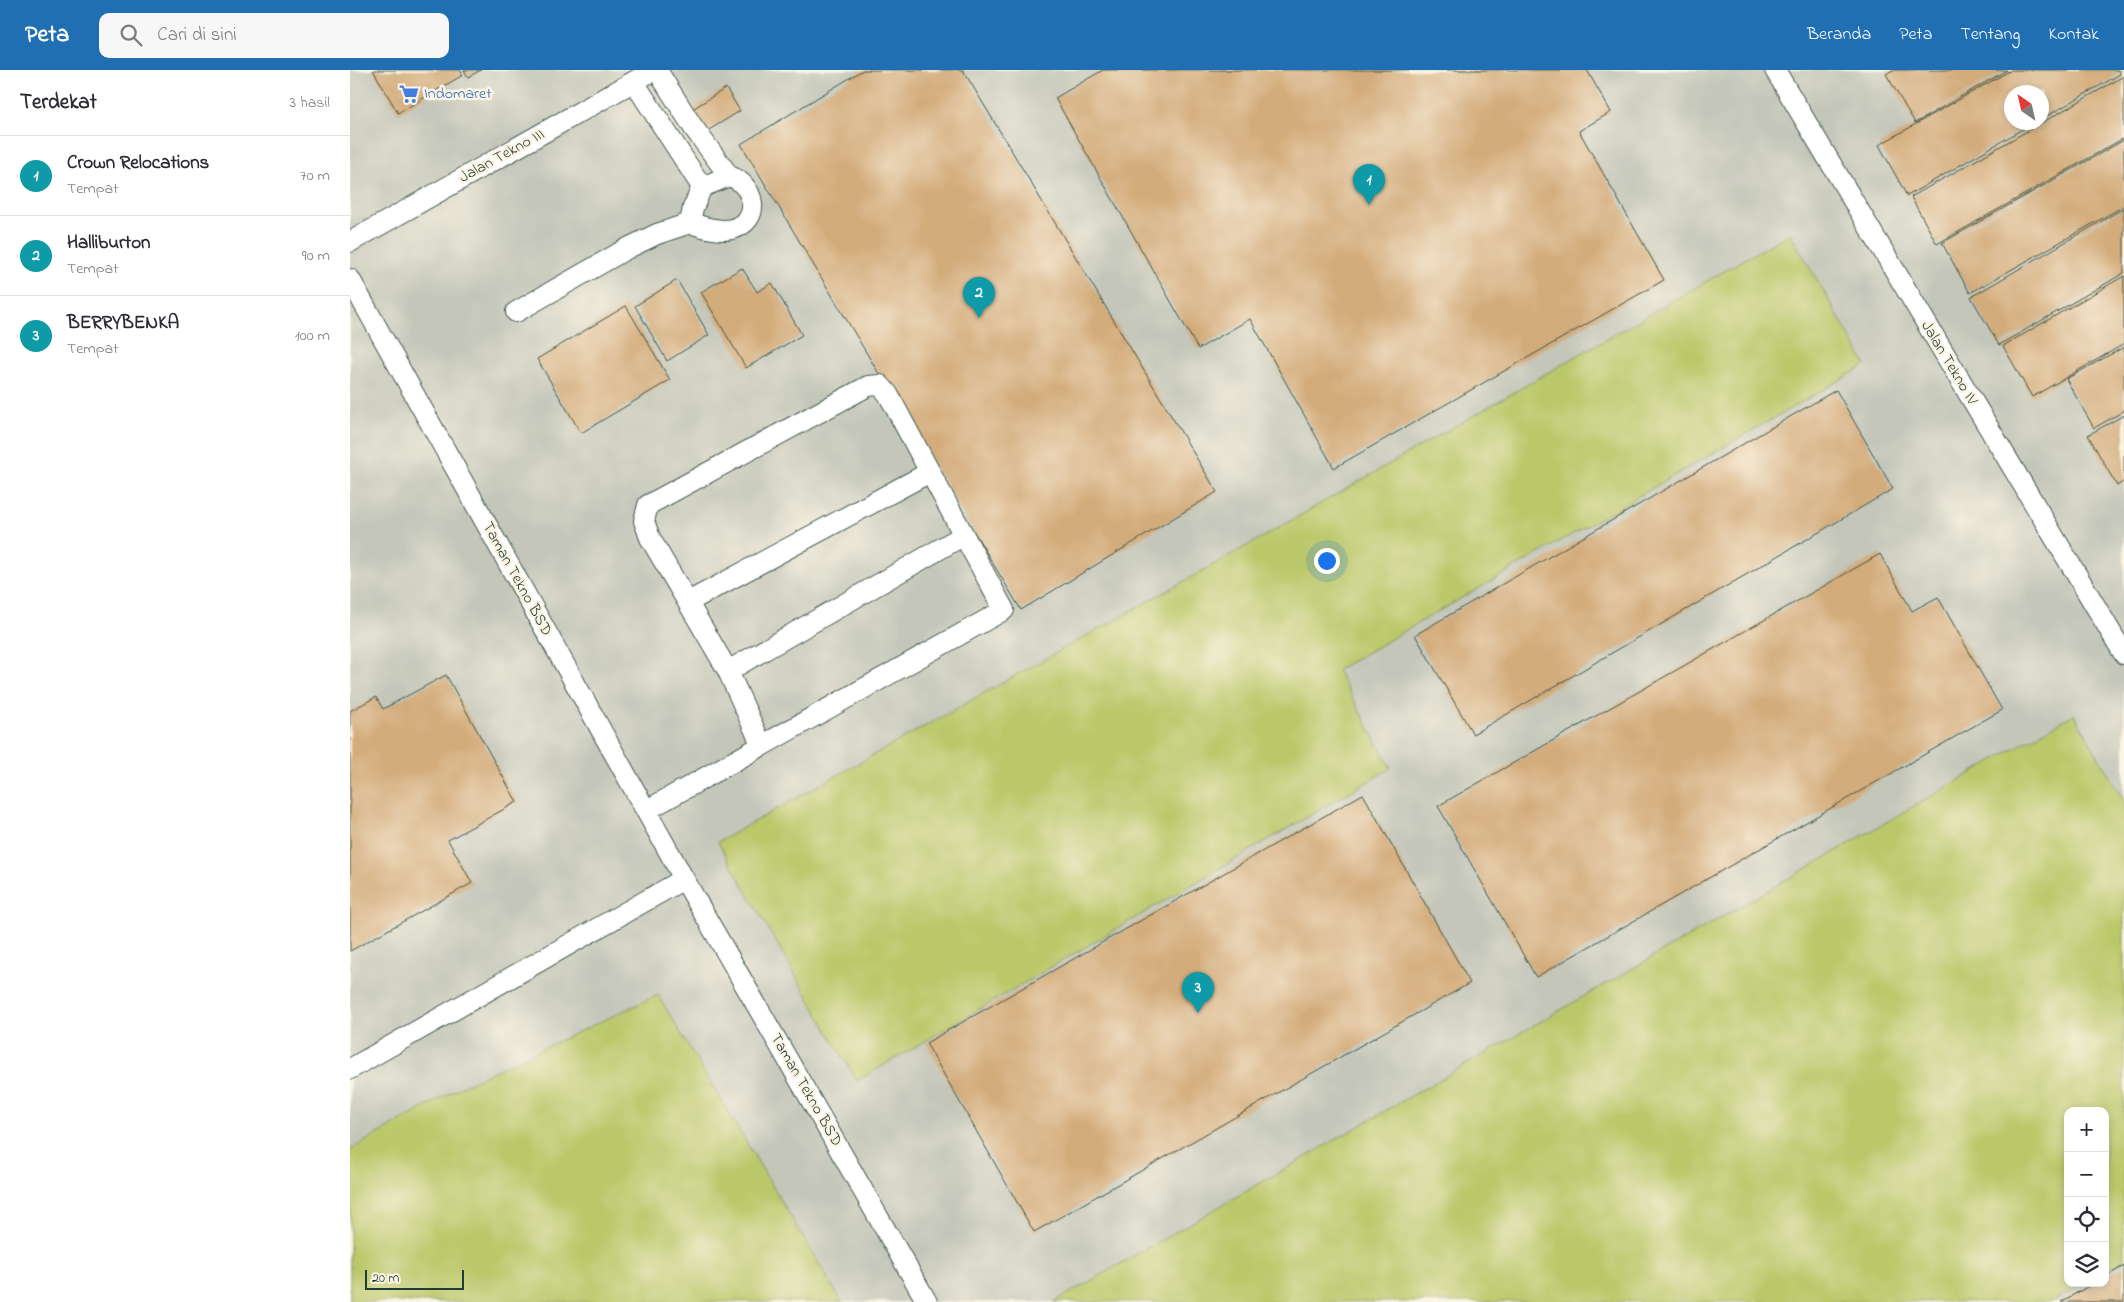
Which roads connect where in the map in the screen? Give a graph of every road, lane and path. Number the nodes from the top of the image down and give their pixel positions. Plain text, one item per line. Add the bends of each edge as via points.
1 (655, 70) edge
2 (1775, 70) edge
3 (634, 82) junction
4 (729, 176) junction
5 (702, 186) junction
6 (690, 224) junction
7 (350, 242) edge
8 (350, 279) edge
9 (357, 306) edge
10 (516, 312) dead end
11 (930, 472) junction
12 (964, 535) junction
13 (688, 602) junction
14 (2124, 654) edge
15 (728, 671) junction
16 (762, 746) junction
17 (647, 810) junction
18 (684, 879) junction
19 (350, 1069) edge
20 (927, 1302) edge

1 - 3 lane, Jalan Tekno III
1 - 4 lane
2 - 14 lane, Jalan Tekno IV
3 - 5 lane
3 - 7 lane, Jalan Tekno III
4 - 5 lane
4 - 6 lane via 737,178 752,197 749,218 731,229
5 - 6 lane
6 - 10 lane via 657,234 628,248
8 - 9 lane, Taman Tekno BSD
9 - 17 lane, Taman Tekno BSD
11 - 12 lane
11 - 13 lane
11 - 13 lane via 888,394 880,385 859,390 648,506 644,521 650,538
12 - 15 lane
12 - 16 lane via 1004,610
13 - 15 lane
15 - 16 lane
16 - 17 lane
17 - 18 lane, Taman Tekno BSD
18 - 19 lane
18 - 20 lane, Taman Tekno BSD

